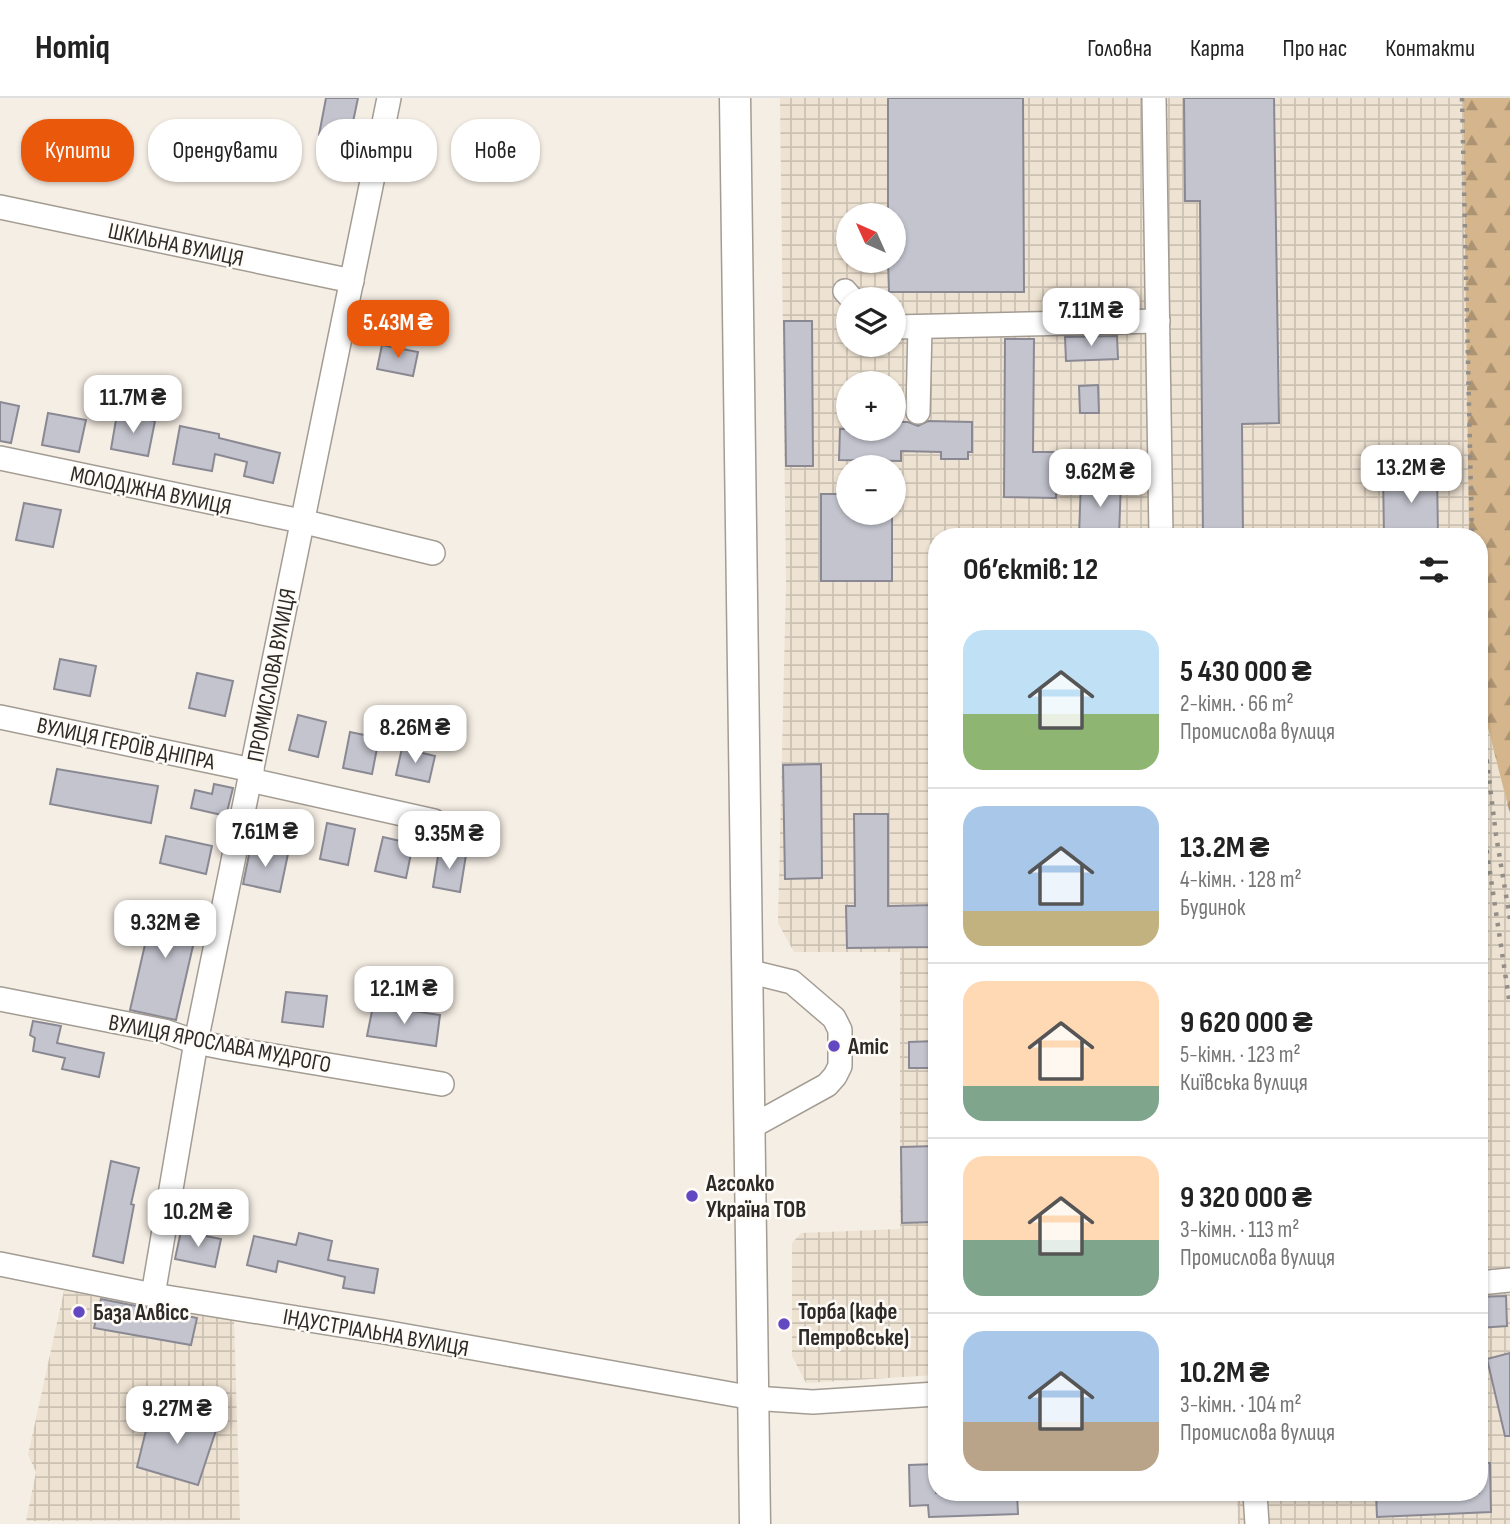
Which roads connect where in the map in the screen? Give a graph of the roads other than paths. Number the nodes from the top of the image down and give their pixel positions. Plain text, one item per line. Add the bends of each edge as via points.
1 (389, 98) edge
2 (734, 98) edge
3 (1154, 98) edge
4 (0, 207) edge
5 (352, 281) junction
6 (1158, 321) junction
7 (906, 327) edge
8 (920, 327) junction
9 (918, 412) dead end
10 (0, 458) edge
11 (301, 521) junction
12 (1161, 528) edge
13 (433, 553) dead end
14 (0, 717) edge
15 (251, 775) junction
16 (434, 821) dead end
17 (747, 971) junction
18 (0, 999) edge
19 (196, 1042) junction
20 (442, 1084) dead end
21 (749, 1128) junction
22 (0, 1264) edge
23 (1510, 1280) edge
24 (1488, 1282) edge
25 (153, 1295) junction
26 (928, 1395) edge
27 (752, 1398) junction
28 (1255, 1501) edge
29 (755, 1524) edge
30 (1256, 1524) edge

1 - 5 street, ПРОМИСЛОВА ВУЛИЦЯ
2 - 17 main road
3 - 6 street
4 - 5 street, ШКІЛЬНА ВУЛИЦЯ
5 - 11 street, ПРОМИСЛОВА ВУЛИЦЯ
6 - 8 street
6 - 12 street
7 - 8 street
8 - 9 street
10 - 11 street, МОЛОДІЖНА ВУЛИЦЯ
11 - 13 street, МОЛОДІЖНА ВУЛИЦЯ
11 - 15 street, ПРОМИСЛОВА ВУЛИЦЯ
14 - 15 street, ВУЛИЦЯ ГЕРОЇВ ДНІПРА
15 - 16 street, ВУЛИЦЯ ГЕРОЇВ ДНІПРА
15 - 19 street, ПРОМИСЛОВА ВУЛИЦЯ
17 - 21 main road
17 - 21 street via 792,982 834,1018 840,1030 840,1066 827,1085
18 - 19 street, ВУЛИЦЯ ЯРОСЛАВА МУДРОГО via 164,1031
19 - 20 street, ВУЛИЦЯ ЯРОСЛАВА МУДРОГО
19 - 25 street, ПРОМИСЛОВА ВУЛИЦЯ
21 - 27 main road
22 - 25 street, ІНДУСТРІАЛЬНА ВУЛИЦЯ
23 - 24 street
25 - 27 street, ІНДУСТРІАЛЬНА ВУЛИЦЯ
26 - 27 street, ІНДУСТРІАЛЬНА ВУЛИЦЯ via 813,1402
27 - 29 main road
28 - 30 street

